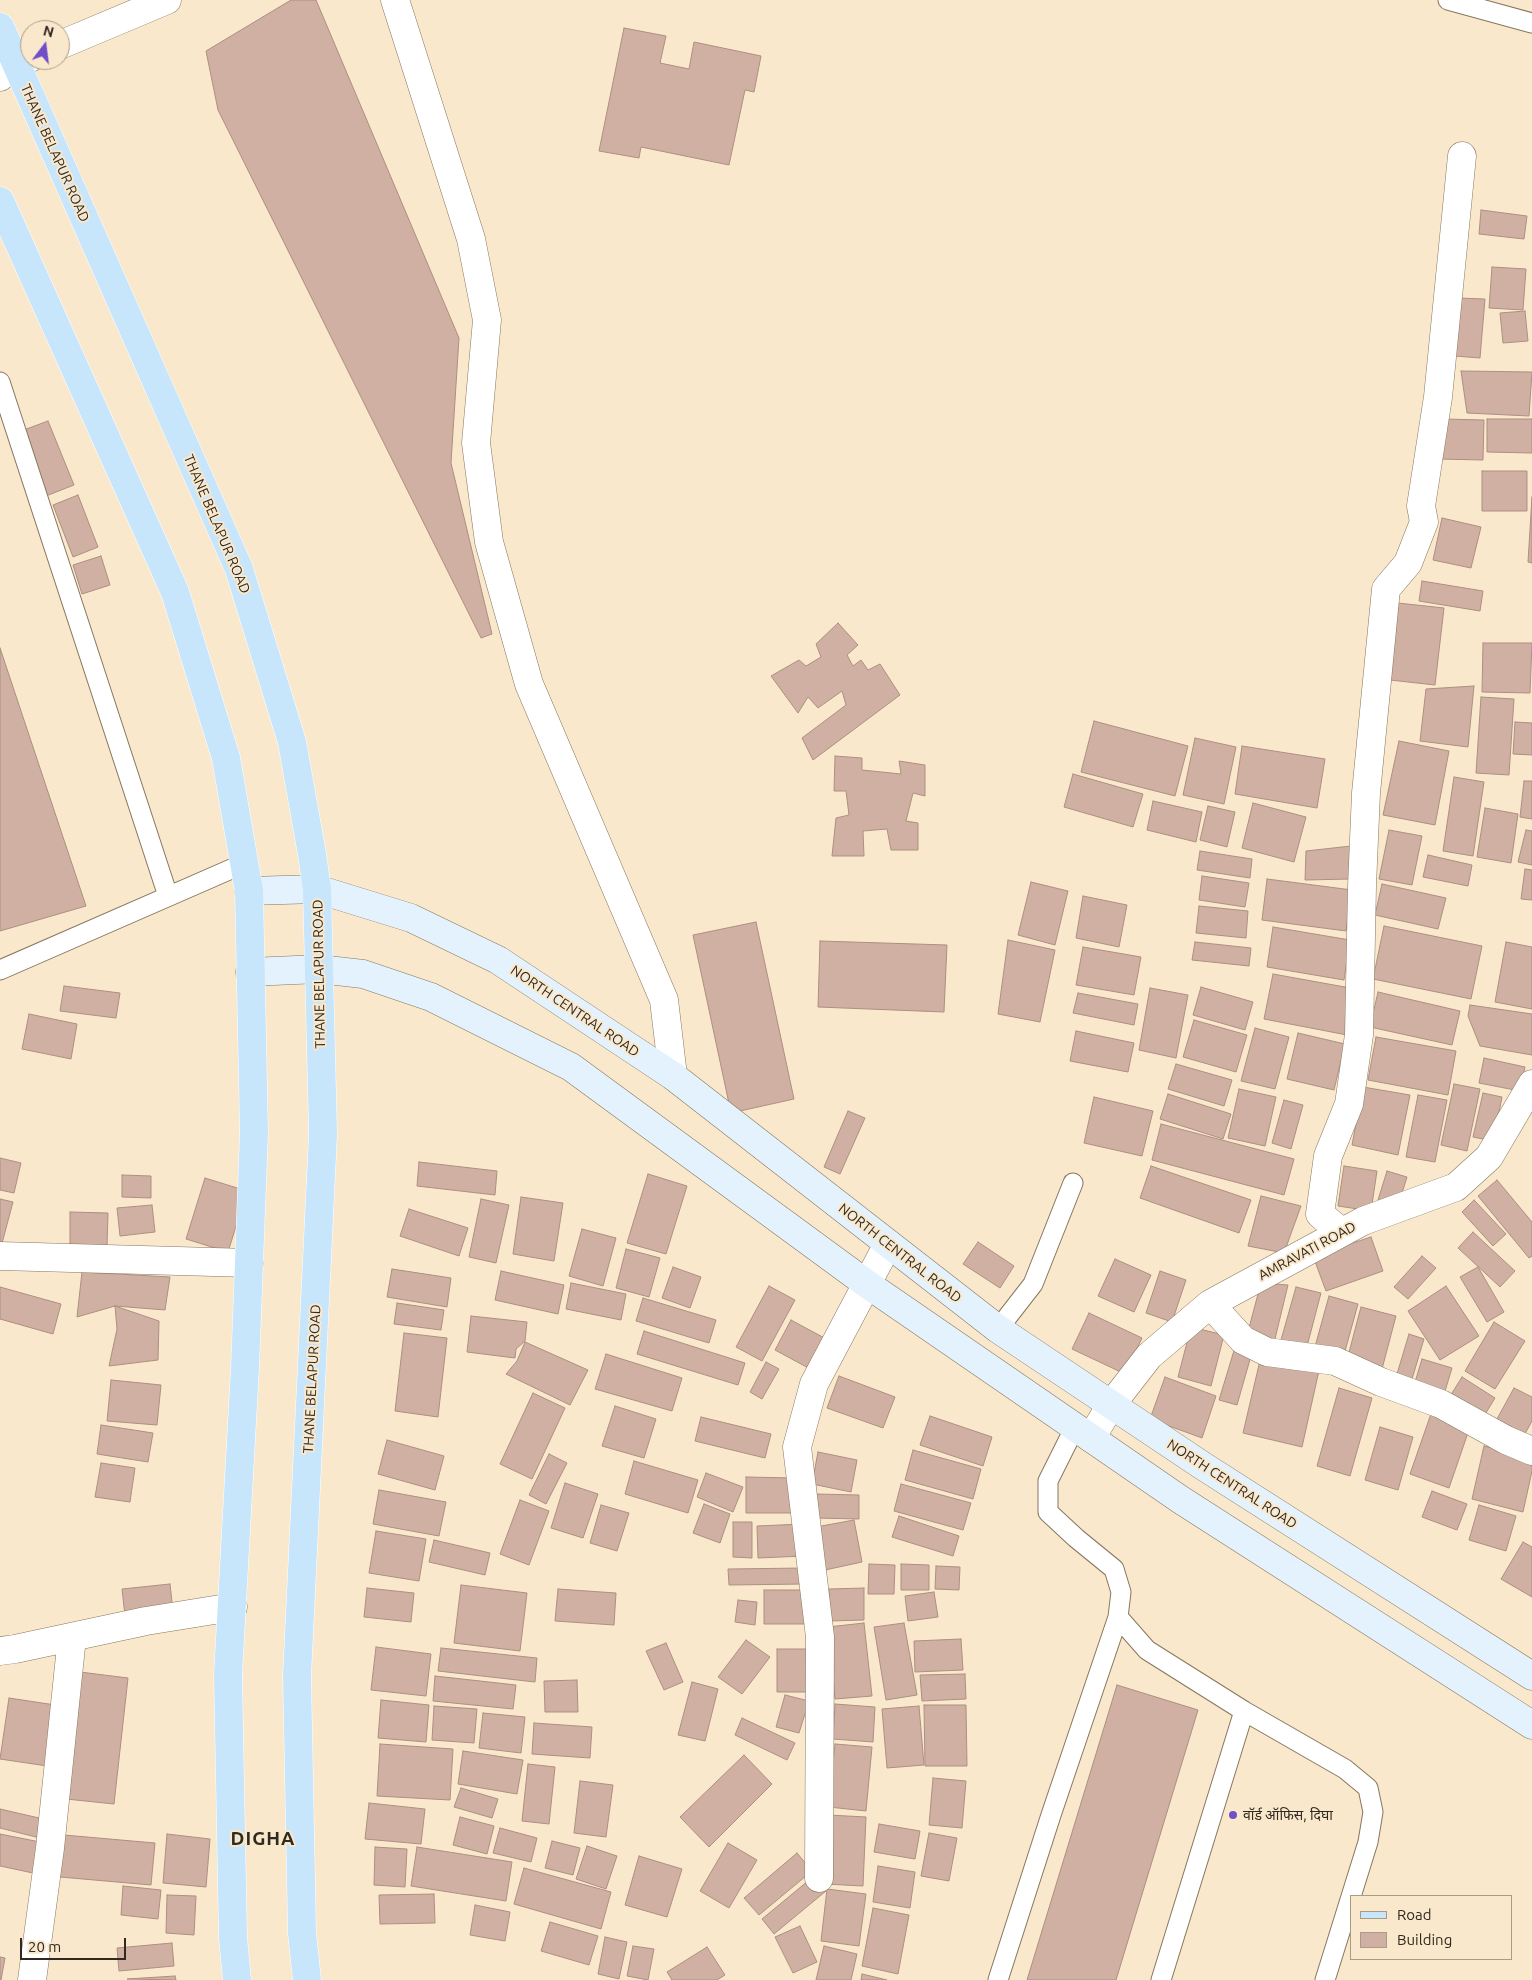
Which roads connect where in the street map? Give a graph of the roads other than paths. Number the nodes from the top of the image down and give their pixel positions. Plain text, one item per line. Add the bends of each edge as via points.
1 (167, 0) edge
2 (395, 0) edge
3 (1448, 0) edge
4 (1532, 23) edge
5 (0, 27) edge
6 (70, 41) edge
7 (15, 66) edge
8 (1462, 156) dead end
9 (0, 201) edge
10 (0, 382) edge
11 (245, 863) junction
12 (317, 889) junction
13 (248, 891) junction
14 (168, 896) junction
15 (318, 969) junction
16 (0, 970) edge
17 (250, 972) junction
18 (673, 1076) junction
19 (1532, 1084) edge
20 (1073, 1183) dead end
21 (1341, 1232) junction
22 (888, 1244) junction
23 (0, 1256) edge
24 (249, 1263) junction
25 (867, 1284) junction
26 (1210, 1304) junction
27 (998, 1329) junction
28 (1111, 1405) junction
29 (1083, 1432) junction
30 (1532, 1451) edge
31 (233, 1607) junction
32 (1118, 1616) junction
33 (72, 1637) junction
34 (0, 1651) edge
35 (1532, 1676) edge
36 (1244, 1712) junction
37 (1532, 1725) edge
38 (819, 1878) dead end
39 (1351, 1895) edge
40 (1350, 1900) edge
41 (32, 1980) edge
42 (237, 1980) edge
43 (307, 1980) edge
44 (998, 1980) edge
45 (1161, 1980) edge
46 (1325, 1980) edge

1 - 6 street
2 - 18 street via 471,239 487,320 476,443 490,542 529,684 664,1000
3 - 4 lane
5 - 7 main road, THANE BELAPUR ROAD
7 - 12 main road, THANE BELAPUR ROAD via 239,569 292,742
8 - 21 street via 1438,397 1421,506 1424,522 1408,564 1386,589 1366,793 1359,1035 1348,1104 1328,1156 1320,1214
9 - 11 main road via 175,592 226,758
10 - 14 lane
11 - 13 main road
11 - 14 lane
12 - 13 main road, NORTH CENTRAL ROAD
12 - 15 main road, THANE BELAPUR ROAD
12 - 18 main road, NORTH CENTRAL ROAD via 411,918 498,960
13 - 17 main road
14 - 16 lane
15 - 17 main road
15 - 25 main road via 363,974 431,997 571,1067
15 - 43 main road, THANE BELAPUR ROAD via 323,1134 297,1676 302,1934
17 - 24 main road via 254,1133
18 - 22 main road, NORTH CENTRAL ROAD
19 - 21 street, AMRAVATI ROAD via 1488,1157 1456,1187
20 - 27 lane via 1033,1284
21 - 26 street, AMRAVATI ROAD
22 - 25 street
22 - 27 main road, NORTH CENTRAL ROAD
23 - 24 street
24 - 31 main road
25 - 29 main road
25 - 38 street via 814,1384 797,1447 820,1637
26 - 28 street, AMRAVATI ROAD via 1148,1356
26 - 30 street via 1243,1340 1267,1352 1335,1361 1441,1404
27 - 28 main road, NORTH CENTRAL ROAD
28 - 29 street, AMRAVATI ROAD
28 - 35 main road, NORTH CENTRAL ROAD
29 - 32 lane via 1048,1481 1048,1512 1114,1569 1121,1592
29 - 37 main road via 1190,1506
31 - 33 street
31 - 42 main road via 228,1676 233,1938
32 - 36 lane via 1147,1650
32 - 44 lane
33 - 34 street
33 - 41 street via 50,1848
36 - 39 lane via 1345,1769 1368,1788 1373,1812 1368,1842
36 - 45 lane
40 - 46 lane

